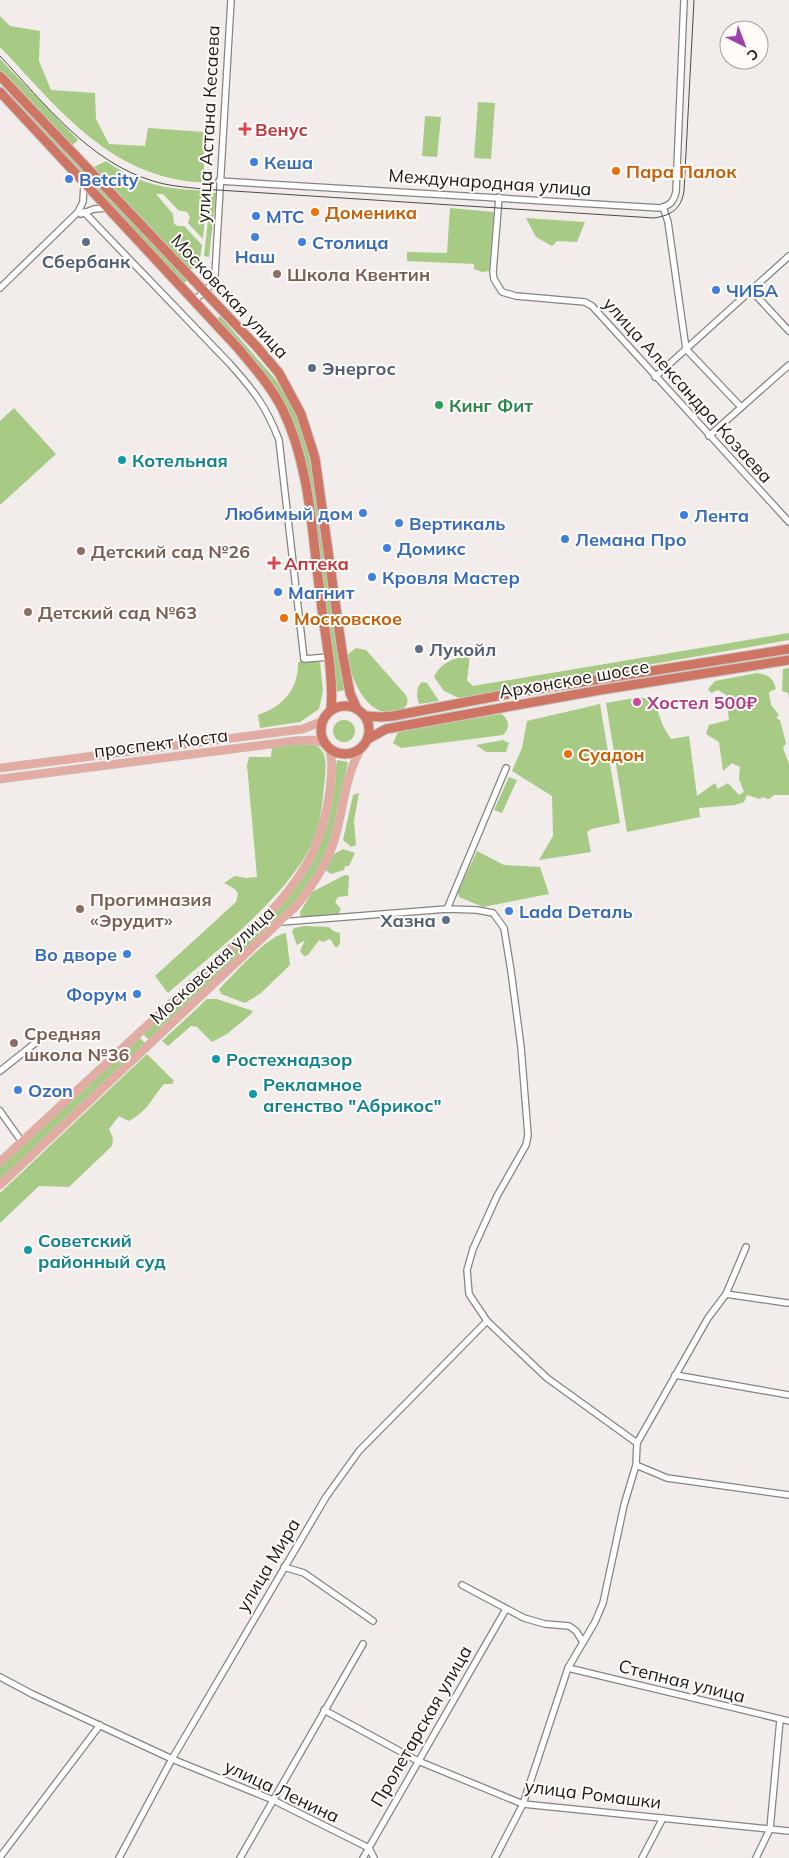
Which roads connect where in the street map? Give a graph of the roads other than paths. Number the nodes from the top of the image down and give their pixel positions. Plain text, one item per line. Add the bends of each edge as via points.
1 (231, 0) edge
2 (684, 0) edge
3 (0, 76) edge
4 (0, 92) edge
5 (219, 181) junction
6 (84, 183) junction
7 (499, 197) junction
8 (664, 207) junction
9 (108, 208) junction
10 (84, 212) junction
11 (69, 222) junction
12 (789, 256) edge
13 (0, 288) edge
14 (752, 290) junction
15 (204, 291) junction
16 (194, 301) junction
17 (789, 331) edge
18 (686, 349) junction
19 (789, 364) edge
20 (655, 377) junction
21 (741, 407) junction
22 (709, 436) junction
23 (788, 518) edge
24 (789, 649) edge
25 (329, 657) junction
26 (789, 660) edge
27 (358, 709) junction
28 (331, 710) junction
29 (366, 716) junction
30 (323, 721) junction
31 (368, 739) junction
32 (327, 746) junction
33 (362, 748) junction
34 (0, 768) edge
35 (506, 768) dead end
36 (0, 779) edge
37 (447, 909) junction
38 (281, 922) junction
39 (39, 1040) dead end
40 (0, 1071) edge
41 (0, 1111) edge
42 (22, 1142) junction
43 (0, 1162) edge
44 (0, 1185) edge
45 (746, 1247) dead end
46 (726, 1294) junction
47 (787, 1303) dead end
48 (487, 1320) junction
49 (674, 1375) junction
50 (789, 1394) edge
51 (636, 1443) junction
52 (636, 1465) junction
53 (789, 1495) edge
54 (284, 1568) junction
55 (462, 1585) dead end
56 (506, 1609) junction
57 (373, 1621) dead end
58 (583, 1642) junction
59 (363, 1644) dead end
60 (568, 1668) junction
61 (0, 1676) edge
62 (324, 1710) junction
63 (780, 1720) junction
64 (789, 1721) edge
65 (101, 1725) junction
66 (172, 1759) junction
67 (418, 1761) junction
68 (273, 1800) junction
69 (523, 1804) junction
70 (664, 1818) junction
71 (770, 1829) junction
72 (789, 1831) edge
73 (368, 1848) junction
74 (0, 1857) edge
75 (119, 1858) edge
76 (240, 1858) edge
77 (363, 1858) edge
78 (374, 1858) edge
79 (495, 1858) edge
80 (642, 1858) edge
81 (756, 1858) edge

1 - 5 street, улица Астана Кесаева
2 - 8 street via 676,192 673,201
3 - 15 highway, Московская улица
4 - 6 highway, Московская улица
5 - 7 street, Международная улица
5 - 15 street, улица Астана Кесаева via 215,274
6 - 9 highway, Московская улица
6 - 11 street via 83,202
7 - 8 street, Международная улица
7 - 20 street, улица Александра Козаева via 493,272 502,292 585,302 601,315
8 - 18 street
9 - 10 street
9 - 16 highway, Московская улица
10 - 11 street
10 - 25 street via 236,371 268,412 278,440 304,659
11 - 13 street
12 - 14 street
14 - 17 street
14 - 18 street
15 - 16 street, улица Астана Кесаева
15 - 27 highway, Московская улица via 268,359 290,391 304,421 317,464 346,674
16 - 25 highway, Московская улица via 259,372 291,430 305,476
18 - 20 street
18 - 21 street
19 - 21 street
20 - 22 street, улица Александра Козаева
21 - 22 street
22 - 23 street, улица Александра Козаева
24 - 29 highway, Архонское шоссе via 514,693 394,716
25 - 28 highway, Московская улица
26 - 31 highway, Архонское шоссе via 390,728
27 - 28 highway via 342,706
27 - 29 highway
28 - 30 highway
29 - 31 highway via 370,728
30 - 32 highway via 321,732
30 - 34 main road, проспект Коста via 303,729
31 - 33 highway
32 - 33 highway via 334,752 348,754
32 - 36 main road, проспект Коста via 313,740 294,741
32 - 42 main road, Московская улица via 332,756 332,773 321,836 294,885 277,905
33 - 38 main road, Московская улица via 346,782 335,838 322,870
35 - 37 street
37 - 38 street
37 - 48 street via 494,914 504,928 521,1047 528,1124 526,1145 497,1196 467,1270 468,1288 475,1305
38 - 44 main road, Московская улица
39 - 40 street
41 - 42 street
42 - 43 main road, Московская улица
45 - 46 street
46 - 47 street
46 - 49 street
48 - 51 street via 547,1378
48 - 54 street, улица Мира via 359,1451 326,1497
49 - 50 street
49 - 51 street
51 - 52 street
52 - 53 street via 667,1478
52 - 58 street via 603,1603
54 - 57 street via 304,1573
54 - 66 street, улица Мира
55 - 56 street
56 - 58 street via 545,1624 569,1626
56 - 67 street, Пролетарская улица
58 - 60 street
59 - 62 street
60 - 63 street, Степная улица
60 - 69 street
61 - 65 street, улица Ленина
62 - 67 street, улица Ромашки
62 - 68 street
63 - 64 street, Степная улица
63 - 71 street
65 - 66 street, улица Ленина
65 - 74 street
66 - 68 street, улица Ленина
66 - 75 street, улица Мира
67 - 69 street, улица Ромашки
67 - 73 street, Пролетарская улица
68 - 73 street, улица Ленина
68 - 76 street
69 - 70 street, улица Ромашки
69 - 79 street
70 - 71 street, улица Ромашки
70 - 80 street
71 - 72 street, улица Ромашки
71 - 81 street
73 - 77 street, Пролетарская улица
73 - 78 street

